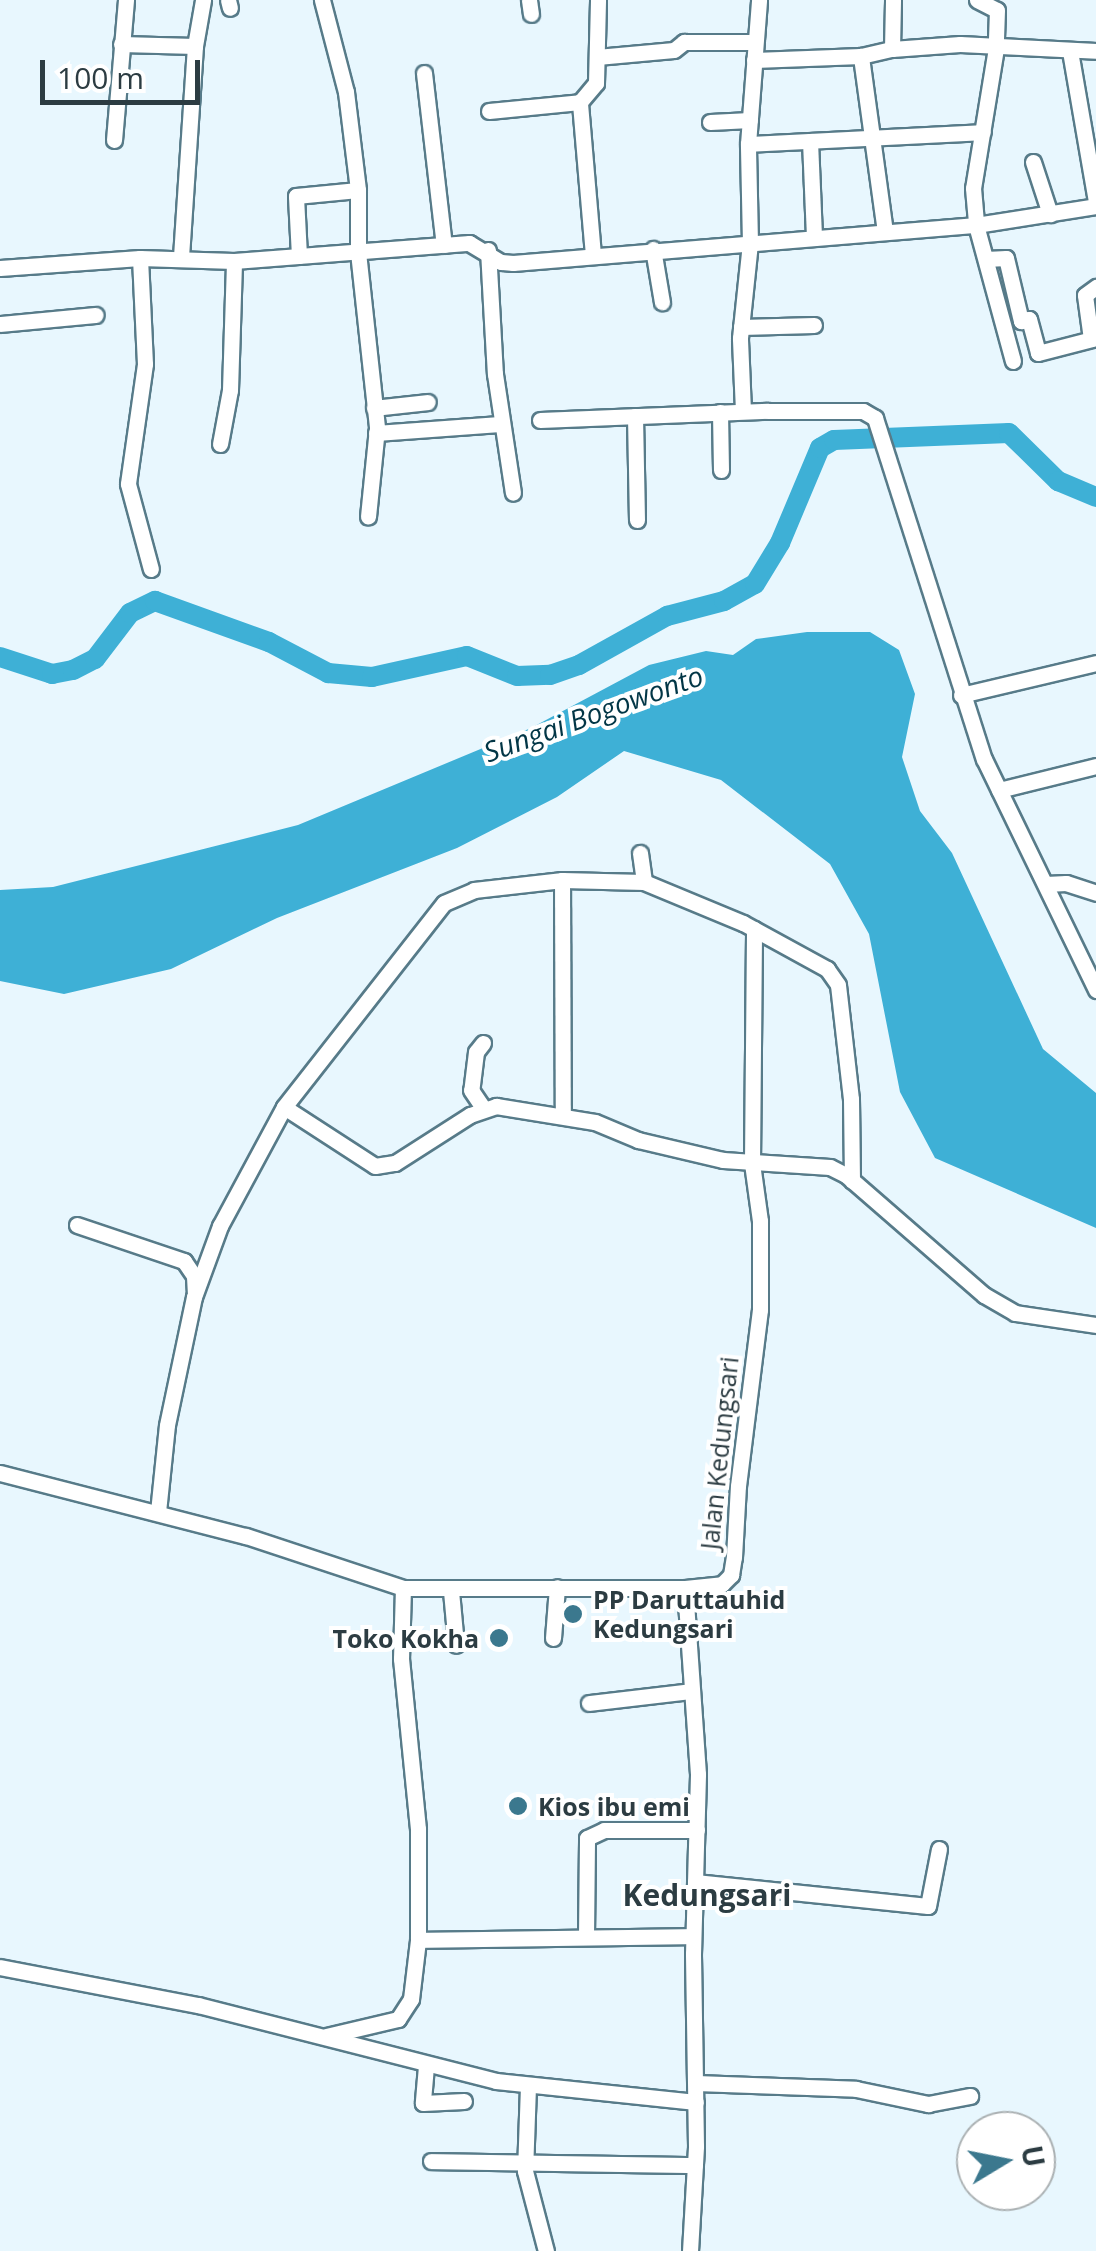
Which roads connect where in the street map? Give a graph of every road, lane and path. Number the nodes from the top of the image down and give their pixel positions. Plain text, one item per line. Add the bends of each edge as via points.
1 (126, 0) edge
2 (203, 0) edge
3 (322, 0) edge
4 (598, 0) edge
5 (759, 0) edge
6 (893, 0) edge
7 (977, 0) edge
8 (756, 42) junction
9 (120, 44) junction
10 (195, 46) junction
11 (996, 48) junction
12 (892, 50) junction
13 (1070, 51) junction
14 (1096, 51) edge
15 (860, 56) junction
16 (597, 57) junction
17 (754, 60) junction
18 (424, 73) dead end
19 (580, 102) junction
20 (489, 111) dead end
21 (750, 120) junction
22 (710, 122) dead end
23 (983, 132) junction
24 (874, 137) junction
25 (114, 140) dead end
26 (810, 140) junction
27 (748, 144) junction
28 (1034, 162) dead end
29 (358, 190) junction
30 (1096, 204) edge
31 (1050, 214) junction
32 (976, 225) junction
33 (885, 232) junction
34 (814, 238) junction
35 (750, 244) junction
36 (444, 245) junction
37 (653, 249) junction
38 (488, 250) junction
39 (358, 252) junction
40 (299, 256) junction
41 (593, 256) junction
42 (140, 258) junction
43 (181, 259) junction
44 (986, 259) junction
45 (234, 261) junction
46 (0, 268) edge
47 (1096, 287) edge
48 (662, 302) dead end
49 (96, 315) dead end
50 (0, 324) edge
51 (814, 325) dead end
52 (742, 327) junction
53 (1094, 338) edge
54 (1013, 361) dead end
55 (428, 402) dead end
56 (374, 408) junction
57 (744, 411) junction
58 (720, 412) junction
59 (634, 416) junction
60 (540, 420) dead end
61 (500, 424) junction
62 (376, 433) junction
63 (220, 444) dead end
64 (721, 470) dead end
65 (513, 492) dead end
66 (368, 517) dead end
67 (637, 520) dead end
68 (151, 569) dead end
69 (1095, 667) edge
70 (961, 695) junction
71 (1096, 766) edge
72 (999, 790) junction
73 (640, 852) dead end
74 (562, 880) junction
75 (644, 882) junction
76 (1046, 884) junction
77 (1096, 894) edge
78 (754, 929) junction
79 (1096, 990) edge
80 (482, 1043) dead end
81 (284, 1107) junction
82 (484, 1109) junction
83 (563, 1116) junction
84 (752, 1164) junction
85 (852, 1180) junction
86 (77, 1225) dead end
87 (194, 1297) junction
88 (1096, 1325) edge
89 (0, 1473) edge
90 (158, 1512) junction
91 (558, 1587) junction
92 (403, 1588) junction
93 (685, 1588) junction
94 (451, 1591) junction
95 (553, 1638) dead end
96 (456, 1645) dead end
97 (691, 1691) junction
98 (590, 1703) dead end
99 (697, 1830) junction
100 (938, 1849) dead end
101 (695, 1882) junction
102 (693, 1936) junction
103 (586, 1938) junction
104 (418, 1940) junction
105 (0, 1967) edge
106 (321, 2037) junction
107 (426, 2066) junction
108 (696, 2083) junction
109 (528, 2086) junction
110 (970, 2096) dead end
111 (464, 2101) dead end
112 (696, 2102) junction
113 (431, 2160) dead end
114 (524, 2165) junction
115 (694, 2165) junction
116 (546, 2251) edge
117 (690, 2251) edge

1 - 9 street
2 - 10 street
3 - 29 street via 346,92
4 - 16 street
5 - 8 street
6 - 12 street
7 - 11 street via 996,10
8 - 16 street via 684,42 674,50
8 - 17 street
9 - 10 street
9 - 25 street
10 - 43 street
11 - 12 street
11 - 13 street
11 - 23 street
12 - 15 street
13 - 14 street
13 - 30 street
15 - 17 street
15 - 24 street
16 - 19 street via 596,83
17 - 21 street
18 - 36 street
19 - 20 street
19 - 41 street
21 - 22 street
21 - 27 street
23 - 24 street
23 - 32 street
24 - 26 street
24 - 33 street
26 - 27 street
26 - 34 street
27 - 35 street
28 - 31 street
29 - 39 street
29 - 40 street via 296,196
30 - 31 street
31 - 32 street
32 - 33 street
32 - 44 street
33 - 34 street
34 - 35 street
35 - 37 street
35 - 52 street
36 - 38 street
36 - 39 street
37 - 41 street
37 - 48 street
38 - 41 street via 513,263
38 - 61 street
39 - 40 street
39 - 56 street
40 - 45 street
42 - 43 street
42 - 46 street
42 - 68 street via 145,364 128,484
43 - 45 street
44 - 53 street via 1006,258 1021,321 1029,319 1038,352
44 - 54 street
45 - 63 street via 230,390
47 - 53 street via 1085,295
49 - 50 street
51 - 52 street
52 - 57 street
55 - 56 street
56 - 62 street
57 - 58 street
57 - 70 street via 864,411 875,418
58 - 59 street
58 - 64 street
59 - 60 street
59 - 67 street
61 - 62 street
61 - 65 street
62 - 66 street
69 - 70 street
70 - 72 street
71 - 72 street
72 - 76 street
73 - 75 street
74 - 75 street
74 - 81 street via 474,890 444,903
74 - 83 street
75 - 78 street
76 - 77 street via 1066,882
76 - 79 street
78 - 84 street
78 - 85 street via 827,969 838,984
80 - 82 street via 471,1094
81 - 82 street via 386,1167
81 - 87 street via 220,1226
82 - 83 street
83 - 84 street via 683,1152
84 - 85 street via 830,1167
84 - 93 street, Jalan Kedungsari via 760,1310 734,1557 722,1584
85 - 88 street via 984,1296 1015,1313
86 - 87 street via 184,1262 194,1276
87 - 90 street via 166,1425
89 - 90 street
90 - 92 street
91 - 93 street
91 - 94 street
91 - 95 street
92 - 94 street
92 - 104 street via 401,1660 418,1829
93 - 97 street
94 - 96 street
97 - 98 street
97 - 99 street
99 - 101 street
99 - 103 street via 604,1830 587,1838
100 - 101 street via 928,1906
101 - 102 street
102 - 103 street
102 - 108 street
103 - 104 street
104 - 106 street via 411,1999 398,2020
105 - 106 street
106 - 107 street
107 - 109 street
107 - 111 street via 423,2103
108 - 110 street via 856,2089 928,2104
108 - 112 street
109 - 112 street
109 - 114 street
112 - 115 street
113 - 114 street
114 - 115 street
114 - 116 street
115 - 117 street

